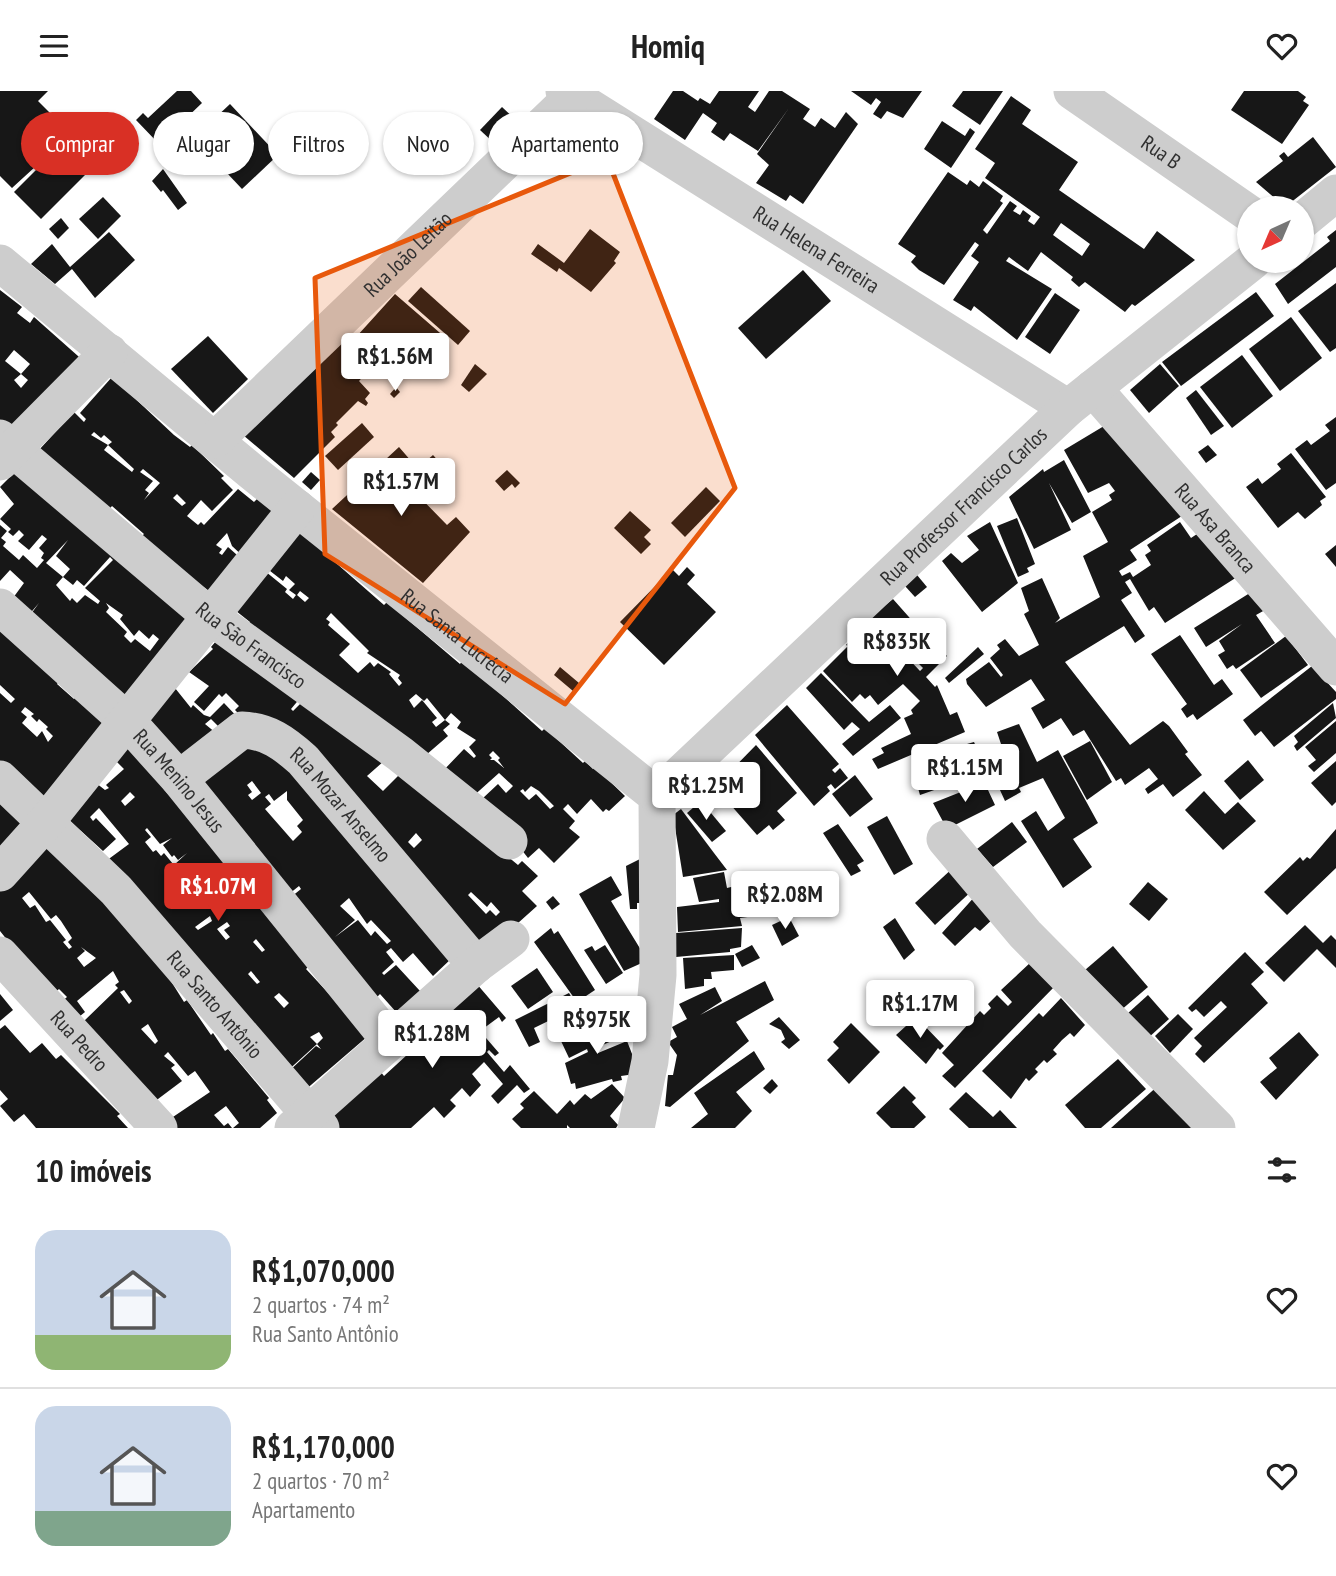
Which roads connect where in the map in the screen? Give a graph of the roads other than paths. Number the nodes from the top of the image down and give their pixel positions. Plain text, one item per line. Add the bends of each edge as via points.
1 (1072, 91) edge
2 (568, 94) edge
3 (1336, 193) edge
4 (1237, 205) edge
5 (1314, 211) edge
6 (0, 264) edge
7 (1238, 273) edge
8 (109, 352) junction
9 (1080, 398) junction
10 (215, 440) junction
11 (4, 450) edge
12 (297, 508) junction
13 (0, 607) edge
14 (211, 617) junction
15 (1336, 667) edge
16 (127, 721) junction
17 (0, 779) edge
18 (179, 779) junction
19 (657, 796) junction
20 (46, 822) junction
21 (945, 839) dead end
22 (509, 841) dead end
23 (0, 873) edge
24 (511, 939) dead end
25 (0, 955) edge
26 (476, 965) junction
27 (390, 1041) junction
28 (308, 1123) edge
29 (159, 1128) edge
30 (636, 1128) edge
31 (1217, 1128) edge

1 - 4 street, Rua B
2 - 9 street, Rua Helena Ferreira
2 - 10 street, Rua João Leitão
3 - 5 street
6 - 8 street, Rua Santa Lucrécia
7 - 9 street, Rua Professor Francisco Carlos
8 - 10 street, Rua Santa Lucrécia
8 - 11 street
9 - 15 street, Rua Asa Branca
9 - 19 street, Rua Professor Francisco Carlos
10 - 12 street, Rua Santa Lucrécia
11 - 14 street, Rua São Francisco
12 - 14 street
12 - 19 street, Rua Santa Lucrécia
13 - 16 street, Rua Menino Jesus
14 - 16 street
14 - 22 street, Rua São Francisco via 400,754
16 - 18 street, Rua Menino Jesus
16 - 20 street
17 - 20 street, Rua Santo Antônio
18 - 26 street, Rua Mozar Anselmo via 242,730 268,734 284,744 303,760
18 - 27 street, Rua Menino Jesus
19 - 30 street via 658,975 650,1062
20 - 23 street
20 - 28 street, Rua Santo Antônio via 116,890
21 - 31 street via 1025,934
24 - 26 street
25 - 29 street, Rua Pedro
26 - 27 street
27 - 28 street

